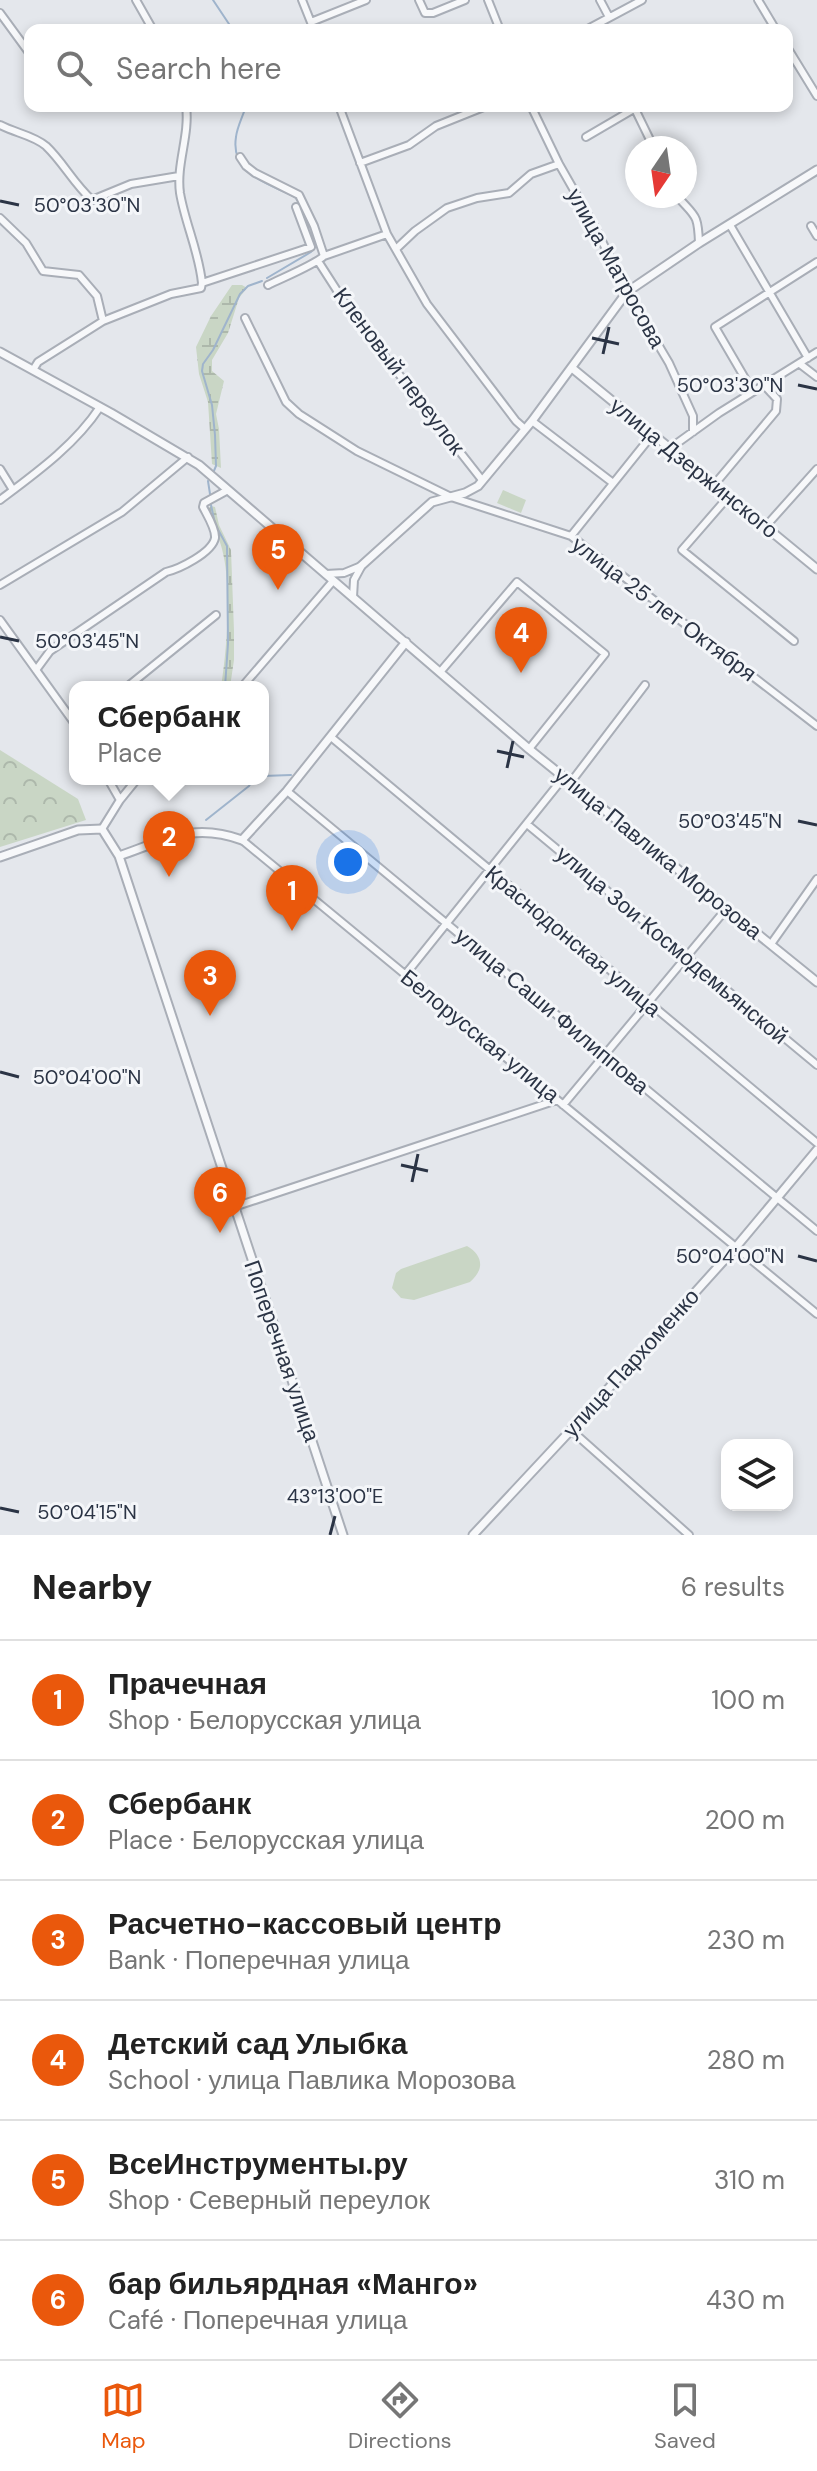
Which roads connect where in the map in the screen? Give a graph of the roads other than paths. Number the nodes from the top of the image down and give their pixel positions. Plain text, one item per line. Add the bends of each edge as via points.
1 (136, 0) edge
2 (302, 0) edge
3 (366, 0) edge
4 (419, 0) edge
5 (465, 0) edge
6 (488, 0) edge
7 (600, 0) edge
8 (642, 0) edge
9 (758, 0) edge
10 (0, 13) edge
11 (609, 17) junction
12 (311, 22) joint
13 (150, 24) edge
14 (498, 24) edge
15 (597, 24) edge
16 (772, 24) edge
17 (24, 46) edge
18 (793, 57) edge
19 (817, 96) edge
20 (187, 112) edge
21 (341, 112) edge
22 (471, 112) edge
23 (534, 112) edge
24 (628, 112) edge
25 (639, 112) edge
26 (0, 125) edge
27 (649, 136) edge
28 (586, 137) dead end
29 (240, 157) dead end
30 (360, 163) junction
31 (559, 164) junction
32 (817, 170) edge
33 (179, 176) junction
34 (296, 207) dead end
35 (689, 208) edge
36 (0, 218) edge
37 (730, 225) junction
38 (811, 226) dead end
39 (387, 234) junction
40 (817, 236) edge
41 (699, 243) junction
42 (396, 249) junction
43 (321, 258) junction
44 (817, 262) edge
45 (202, 283) junction
46 (268, 285) dead end
47 (770, 291) junction
48 (627, 292) junction
49 (245, 318) dead end
50 (103, 321) junction
51 (0, 352) edge
52 (817, 352) edge
53 (808, 358) junction
54 (800, 364) junction
55 (572, 368) junction
56 (33, 370) junction
57 (817, 377) edge
58 (764, 385) junction
59 (753, 392) junction
60 (100, 407) junction
61 (532, 421) junction
62 (525, 429) junction
63 (693, 432) junction
64 (652, 435) junction
65 (669, 449) junction
66 (188, 457) junction
67 (0, 469) edge
68 (816, 472) edge
69 (482, 480) junction
70 (613, 483) junction
71 (714, 485) junction
72 (13, 490) junction
73 (226, 491) junction
74 (451, 497) junction
75 (728, 497) junction
76 (0, 500) edge
77 (766, 526) junction
78 (571, 536) junction
79 (361, 566) junction
80 (817, 569) edge
81 (325, 574) junction
82 (333, 581) junction
83 (0, 585) edge
84 (353, 597) junction
85 (216, 615) dead end
86 (0, 620) edge
87 (794, 641) dead end
88 (406, 642) junction
89 (36, 670) junction
90 (441, 671) junction
91 (134, 681) edge
92 (247, 681) edge
93 (645, 685) dead end
94 (69, 716) edge
95 (817, 726) edge
96 (331, 737) junction
97 (529, 749) junction
98 (568, 780) junction
99 (111, 785) edge
100 (132, 785) edge
101 (287, 791) junction
102 (120, 800) junction
103 (528, 825) junction
104 (102, 829) junction
105 (242, 840) junction
106 (119, 856) junction
107 (0, 857) edge
108 (489, 871) junction
109 (817, 879) edge
110 (809, 890) junction
111 (817, 896) edge
112 (727, 908) junction
113 (447, 923) junction
114 (771, 944) junction
115 (686, 956) junction
116 (405, 975) junction
117 (817, 982) edge
118 (647, 1003) junction
119 (604, 1054) junction
120 (817, 1065) edge
121 (560, 1102) junction
122 (817, 1143) edge
123 (817, 1150) edge
124 (777, 1198) junction
125 (234, 1207) junction
126 (817, 1231) edge
127 (736, 1247) junction
128 (817, 1314) edge
129 (571, 1430) junction
130 (343, 1535) edge
131 (473, 1535) edge
132 (689, 1535) edge

1 - 13 street
2 - 12 street
3 - 12 street
4 - 5 street via 425,13 433,13
6 - 14 street
7 - 11 street
8 - 11 street
9 - 16 street
10 - 17 street
11 - 15 street
18 - 19 street
20 - 33 street
21 - 30 street
22 - 30 street via 436,126 409,145
23 - 31 street, улица Матросова
24 - 28 street
25 - 27 street
26 - 33 street via 46,147 92,200 131,184
29 - 43 street, Кленовый переулок via 255,173 299,195
30 - 39 street
31 - 42 street via 531,174 509,193 447,208
31 - 48 street, улица Матросова
32 - 37 street
33 - 45 street
34 - 45 street via 311,247
35 - 41 street via 699,224
36 - 50 street via 26,243 43,271 79,275 97,296
37 - 41 street
37 - 47 street
38 - 40 street
39 - 42 street
39 - 43 street
41 - 48 street
42 - 62 street via 459,349
43 - 46 street
43 - 69 street, Кленовый переулок via 354,317
44 - 47 street
45 - 50 street via 201,288
47 - 53 street
47 - 59 street via 715,327
48 - 55 street
48 - 63 street, улица Матросова via 691,408
49 - 74 street, улица 25 лет Октября via 286,402 299,414 357,451
50 - 56 street
51 - 56 street, улица Павлика Морозова
52 - 53 street
53 - 54 street
54 - 57 street
54 - 58 street
55 - 61 street
55 - 64 street, улица Дзержинского
56 - 60 street, улица Павлика Морозова
58 - 59 street
58 - 71 street via 777,399 776,411
59 - 63 street
60 - 66 street, улица Павлика Морозова
60 - 72 street via 87,428
61 - 62 street
61 - 70 street
62 - 69 street
63 - 65 street
64 - 65 street, улица Дзержинского
64 - 70 street
65 - 71 street, улица Дзержинского
66 - 73 street, улица Павлика Морозова
66 - 83 street via 122,512
67 - 72 street
68 - 77 street
69 - 74 street via 474,489
70 - 78 street
71 - 75 street, улица Дзержинского
72 - 76 street
73 - 81 street, улица Павлика Морозова
73 - 89 street via 203,507 214,543 184,568 166,572 50,651
74 - 78 street, улица 25 лет Октября
74 - 79 street via 428,505
75 - 77 street, улица Дзержинского
75 - 87 street via 682,550
77 - 80 street, улица Дзержинского
78 - 95 street, улица 25 лет Октября
79 - 81 street
79 - 84 street
81 - 82 street, улица Павлика Морозова
82 - 84 street, улица Павлика Морозова
82 - 92 street
84 - 88 street, улица Павлика Морозова
85 - 91 street
86 - 89 street
88 - 90 street, улица Павлика Морозова
88 - 96 street
89 - 94 street
90 - 97 street, улица Павлика Морозова
90 - 97 street via 517,582 605,654
93 - 98 street
96 - 101 street
96 - 108 street, Краснодонская улица
97 - 98 street, улица Павлика Морозова
98 - 103 street
98 - 112 street, улица Павлика Морозова
99 - 102 street
100 - 102 street
101 - 105 street
101 - 113 street, улица Саши Филиппова
102 - 104 street
103 - 108 street
103 - 115 street, улица Зои Космодемьянской
104 - 106 street, Поперечная улица
104 - 107 street via 78,830
105 - 106 street, Белорусская улица via 197,831
105 - 116 street, Белорусская улица
106 - 125 street, Поперечная улица
108 - 113 street
108 - 118 street, Краснодонская улица
109 - 110 street
110 - 111 street
110 - 114 street
112 - 114 street, улица Павлика Морозова
112 - 115 street
113 - 116 street
113 - 119 street, улица Саши Филиппова
114 - 117 street, улица Павлика Морозова
115 - 118 street
115 - 120 street, улица Зои Космодемьянской
116 - 121 street, Белорусская улица
118 - 119 street
118 - 122 street, Краснодонская улица
119 - 121 street
119 - 124 street, улица Саши Филиппова
121 - 125 street
121 - 127 street, Белорусская улица
123 - 124 street, улица Пархоменко
124 - 126 street, улица Саши Филиппова
124 - 127 street, улица Пархоменко
125 - 130 street, Поперечная улица
127 - 128 street, Белорусская улица
127 - 129 street, улица Пархоменко
129 - 131 street, улица Пархоменко
129 - 132 street

